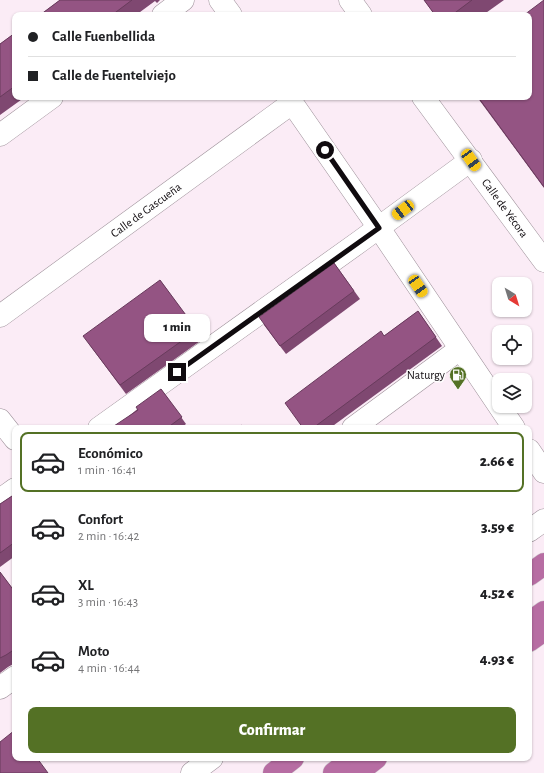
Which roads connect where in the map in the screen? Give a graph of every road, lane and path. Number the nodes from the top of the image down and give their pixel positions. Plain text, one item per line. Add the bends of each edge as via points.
1 (183, 0) edge
2 (220, 0) edge
3 (350, 0) edge
4 (167, 12) edge
5 (229, 12) edge
6 (360, 12) edge
7 (48, 100) edge
8 (290, 100) edge
9 (425, 100) edge
10 (0, 136) edge
11 (471, 160) junction
12 (379, 228) junction
13 (544, 261) edge
14 (0, 316) edge
15 (460, 349) junction
16 (0, 420) edge
17 (103, 425) edge
18 (357, 425) edge
19 (512, 425) edge
20 (12, 435) edge
21 (532, 454) edge
22 (544, 472) edge
23 (12, 491) edge
24 (0, 500) edge
25 (544, 520) edge
26 (532, 529) edge
27 (544, 564) edge
28 (532, 573) edge
29 (544, 612) edge
30 (532, 621) edge
31 (544, 630) edge
32 (532, 639) edge
33 (12, 679) edge
34 (0, 688) edge
35 (208, 761) edge
36 (289, 761) edge
37 (350, 761) edge
38 (372, 761) edge
39 (192, 773) edge
40 (274, 773) edge
41 (334, 773) edge
42 (357, 773) edge

1 - 4 street
2 - 5 street
3 - 6 street
7 - 10 street
8 - 12 street
8 - 14 street, Calle de Gascueña
9 - 11 street, Calle de Yécora
11 - 12 street
11 - 13 street, Calle de Yécora
12 - 15 street
12 - 17 street
15 - 18 street
15 - 19 street
16 - 20 street
21 - 22 street
23 - 24 street
25 - 26 street
27 - 28 highway
29 - 30 highway
31 - 32 highway
33 - 34 street
35 - 39 street
36 - 40 highway
37 - 41 highway
38 - 42 highway

